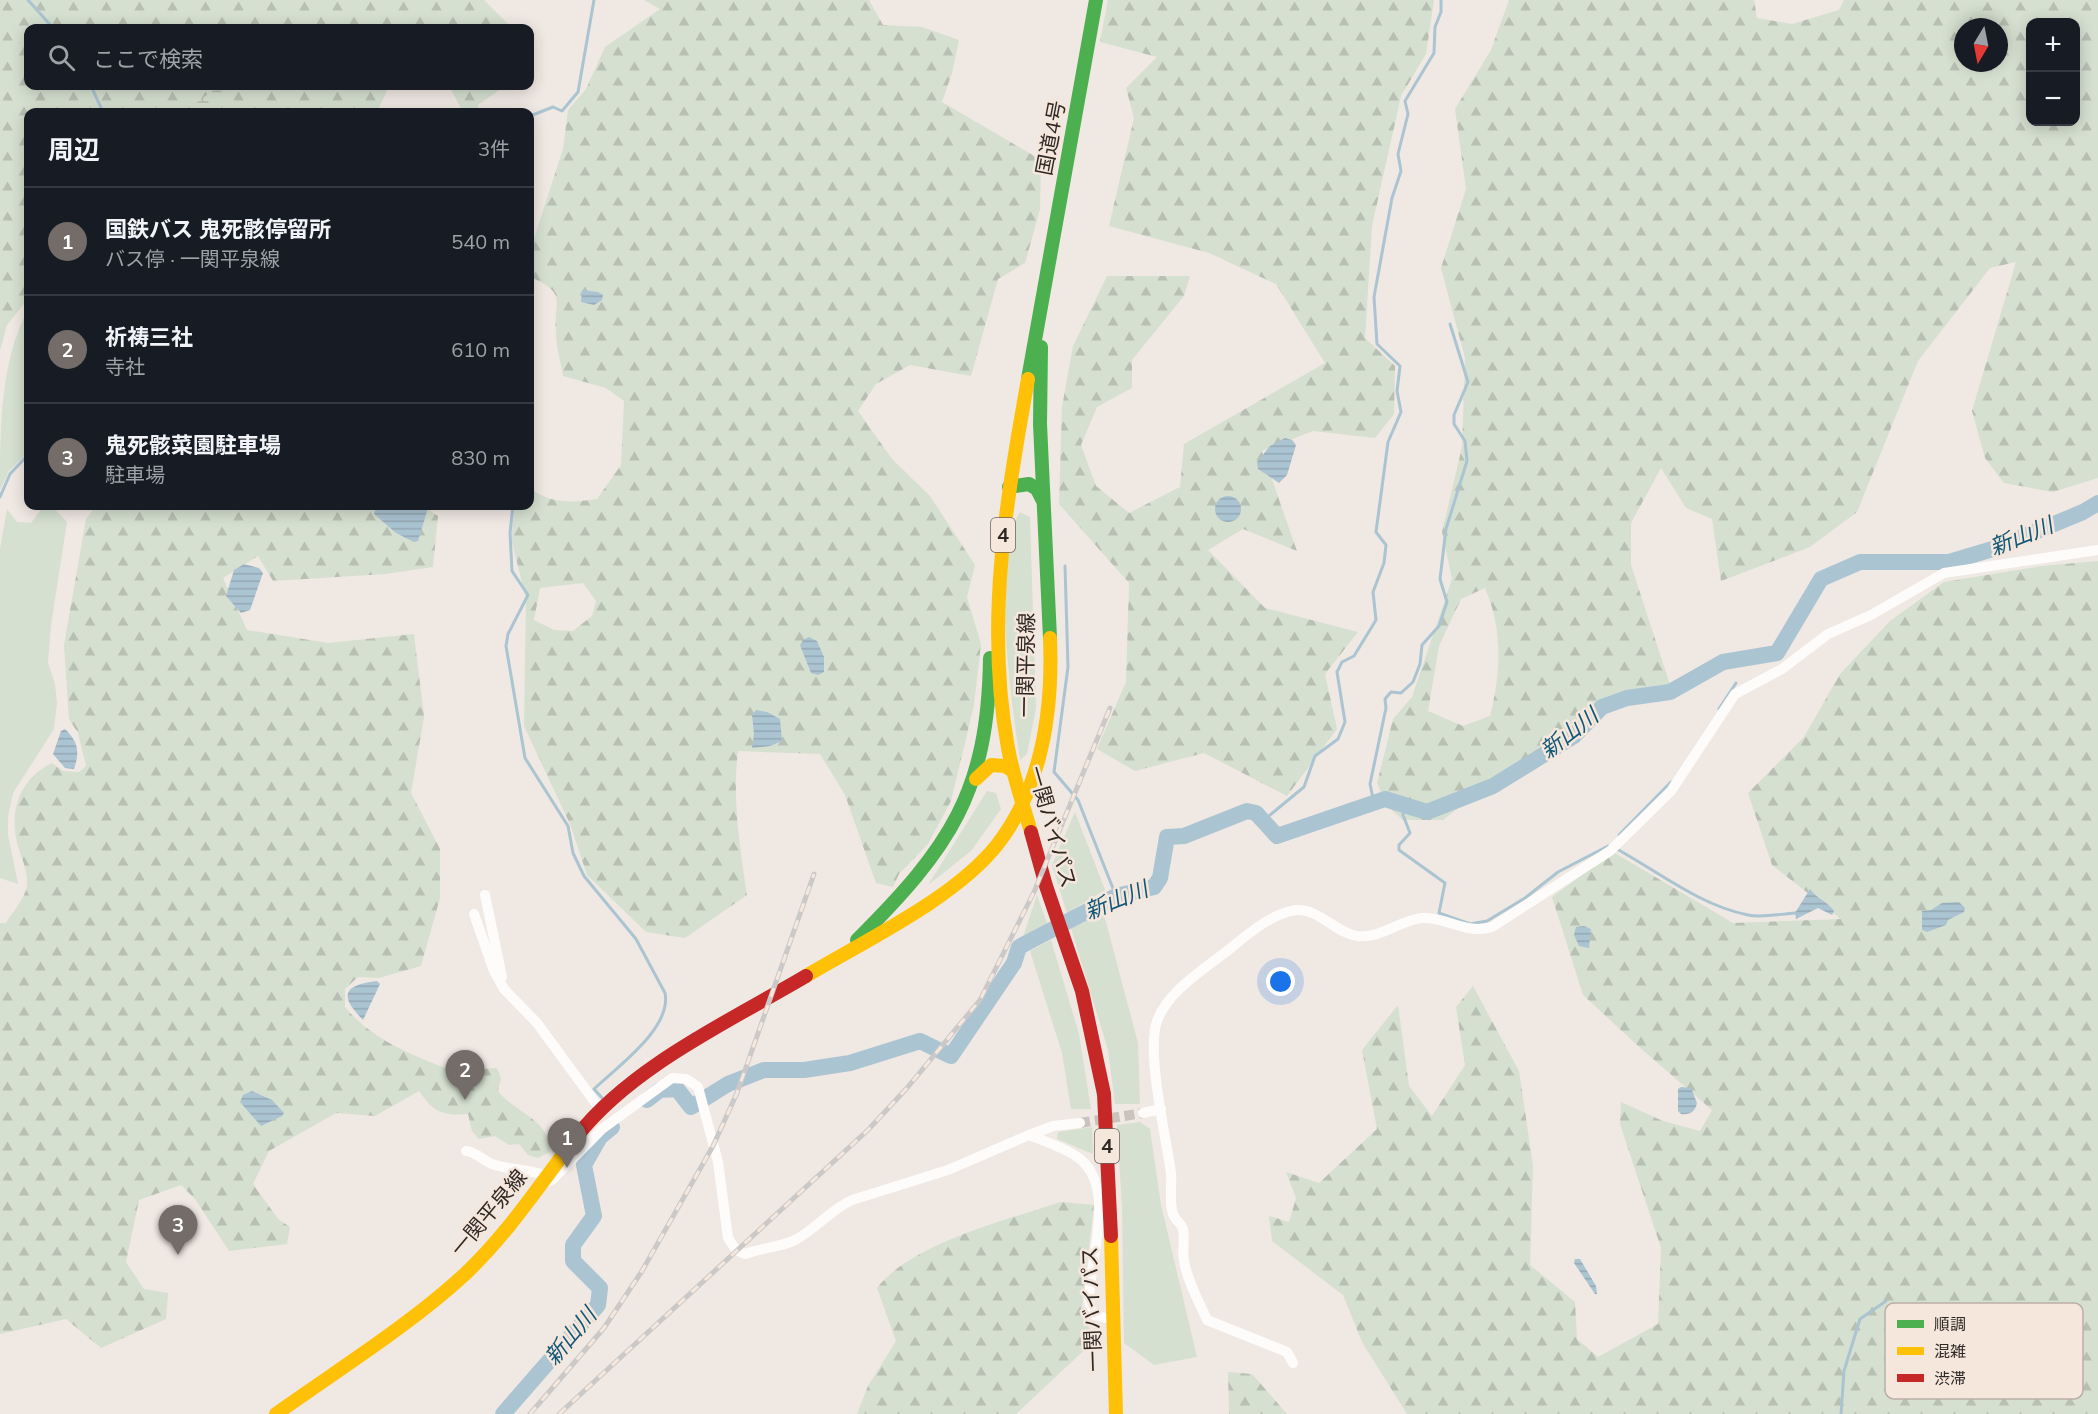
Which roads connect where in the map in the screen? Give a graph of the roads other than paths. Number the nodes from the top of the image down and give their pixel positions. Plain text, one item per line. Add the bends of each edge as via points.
1 (1096, 0) edge
2 (1044, 284) junction
3 (1009, 487) junction
4 (1042, 502) junction
5 (2098, 549) edge
6 (999, 568) junction
7 (1013, 771) junction
8 (972, 786) junction
9 (485, 895) dead end
10 (474, 914) dead end
11 (844, 953) junction
12 (504, 989) junction
13 (1161, 1108) junction
14 (600, 1109) junction
15 (1143, 1113) tunnel mouth
16 (1080, 1123) tunnel mouth
17 (1029, 1135) junction
18 (466, 1150) dead end
19 (543, 1181) junction
20 (1114, 1320) junction
21 (1293, 1363) dead end
22 (276, 1414) edge
23 (1116, 1414) edge

1 - 2 main road, 国道4号 / 4
2 - 3 main road, 一関バイパス / 4
2 - 4 main road, 一関平泉線 via 1040,389
3 - 4 main road via 1031,484 1039,490
3 - 6 main road, 一関バイパス / 4
4 - 11 main road, 一関平泉線 via 1051,674 1048,719 1034,776 1015,817 982,861 920,909
5 - 13 street via 1944,573 1891,605 1828,634 1782,669 1735,694 1671,791 1610,851 1492,927 1479,931 1433,918 1359,936 1344,933 1310,911 1273,917 1164,1007 1154,1031
6 - 7 main road, 一関バイパス / 4 via 998,655
6 - 8 main road, 一関平泉線 via 991,606 989,706
7 - 8 main road, 一関平泉線 via 991,765
7 - 20 main road, 一関バイパス / 4 via 1082,991 1104,1094
8 - 11 main road, 一関平泉線 via 926,869
9 - 12 street
10 - 12 street
11 - 14 main road, 一関平泉線 via 675,1053
12 - 14 street via 537,1023
13 - 15 street
13 - 21 street via 1173,1213 1182,1228 1184,1262 1207,1320 1287,1352
14 - 19 main road, 一関平泉線
16 - 17 street via 1053,1126
17 - 19 street via 948,1170 837,1206 813,1230 792,1242 745,1254 736,1250 728,1238 718,1162 698,1087 686,1079 672,1078 602,1129 553,1179
17 - 20 street via 1075,1155 1097,1184 1098,1216 1089,1301 1094,1315
18 - 19 street via 491,1164 534,1171
19 - 22 main road, 一関平泉線 via 490,1248 449,1288
20 - 23 main road, 一関バイパス / 4

